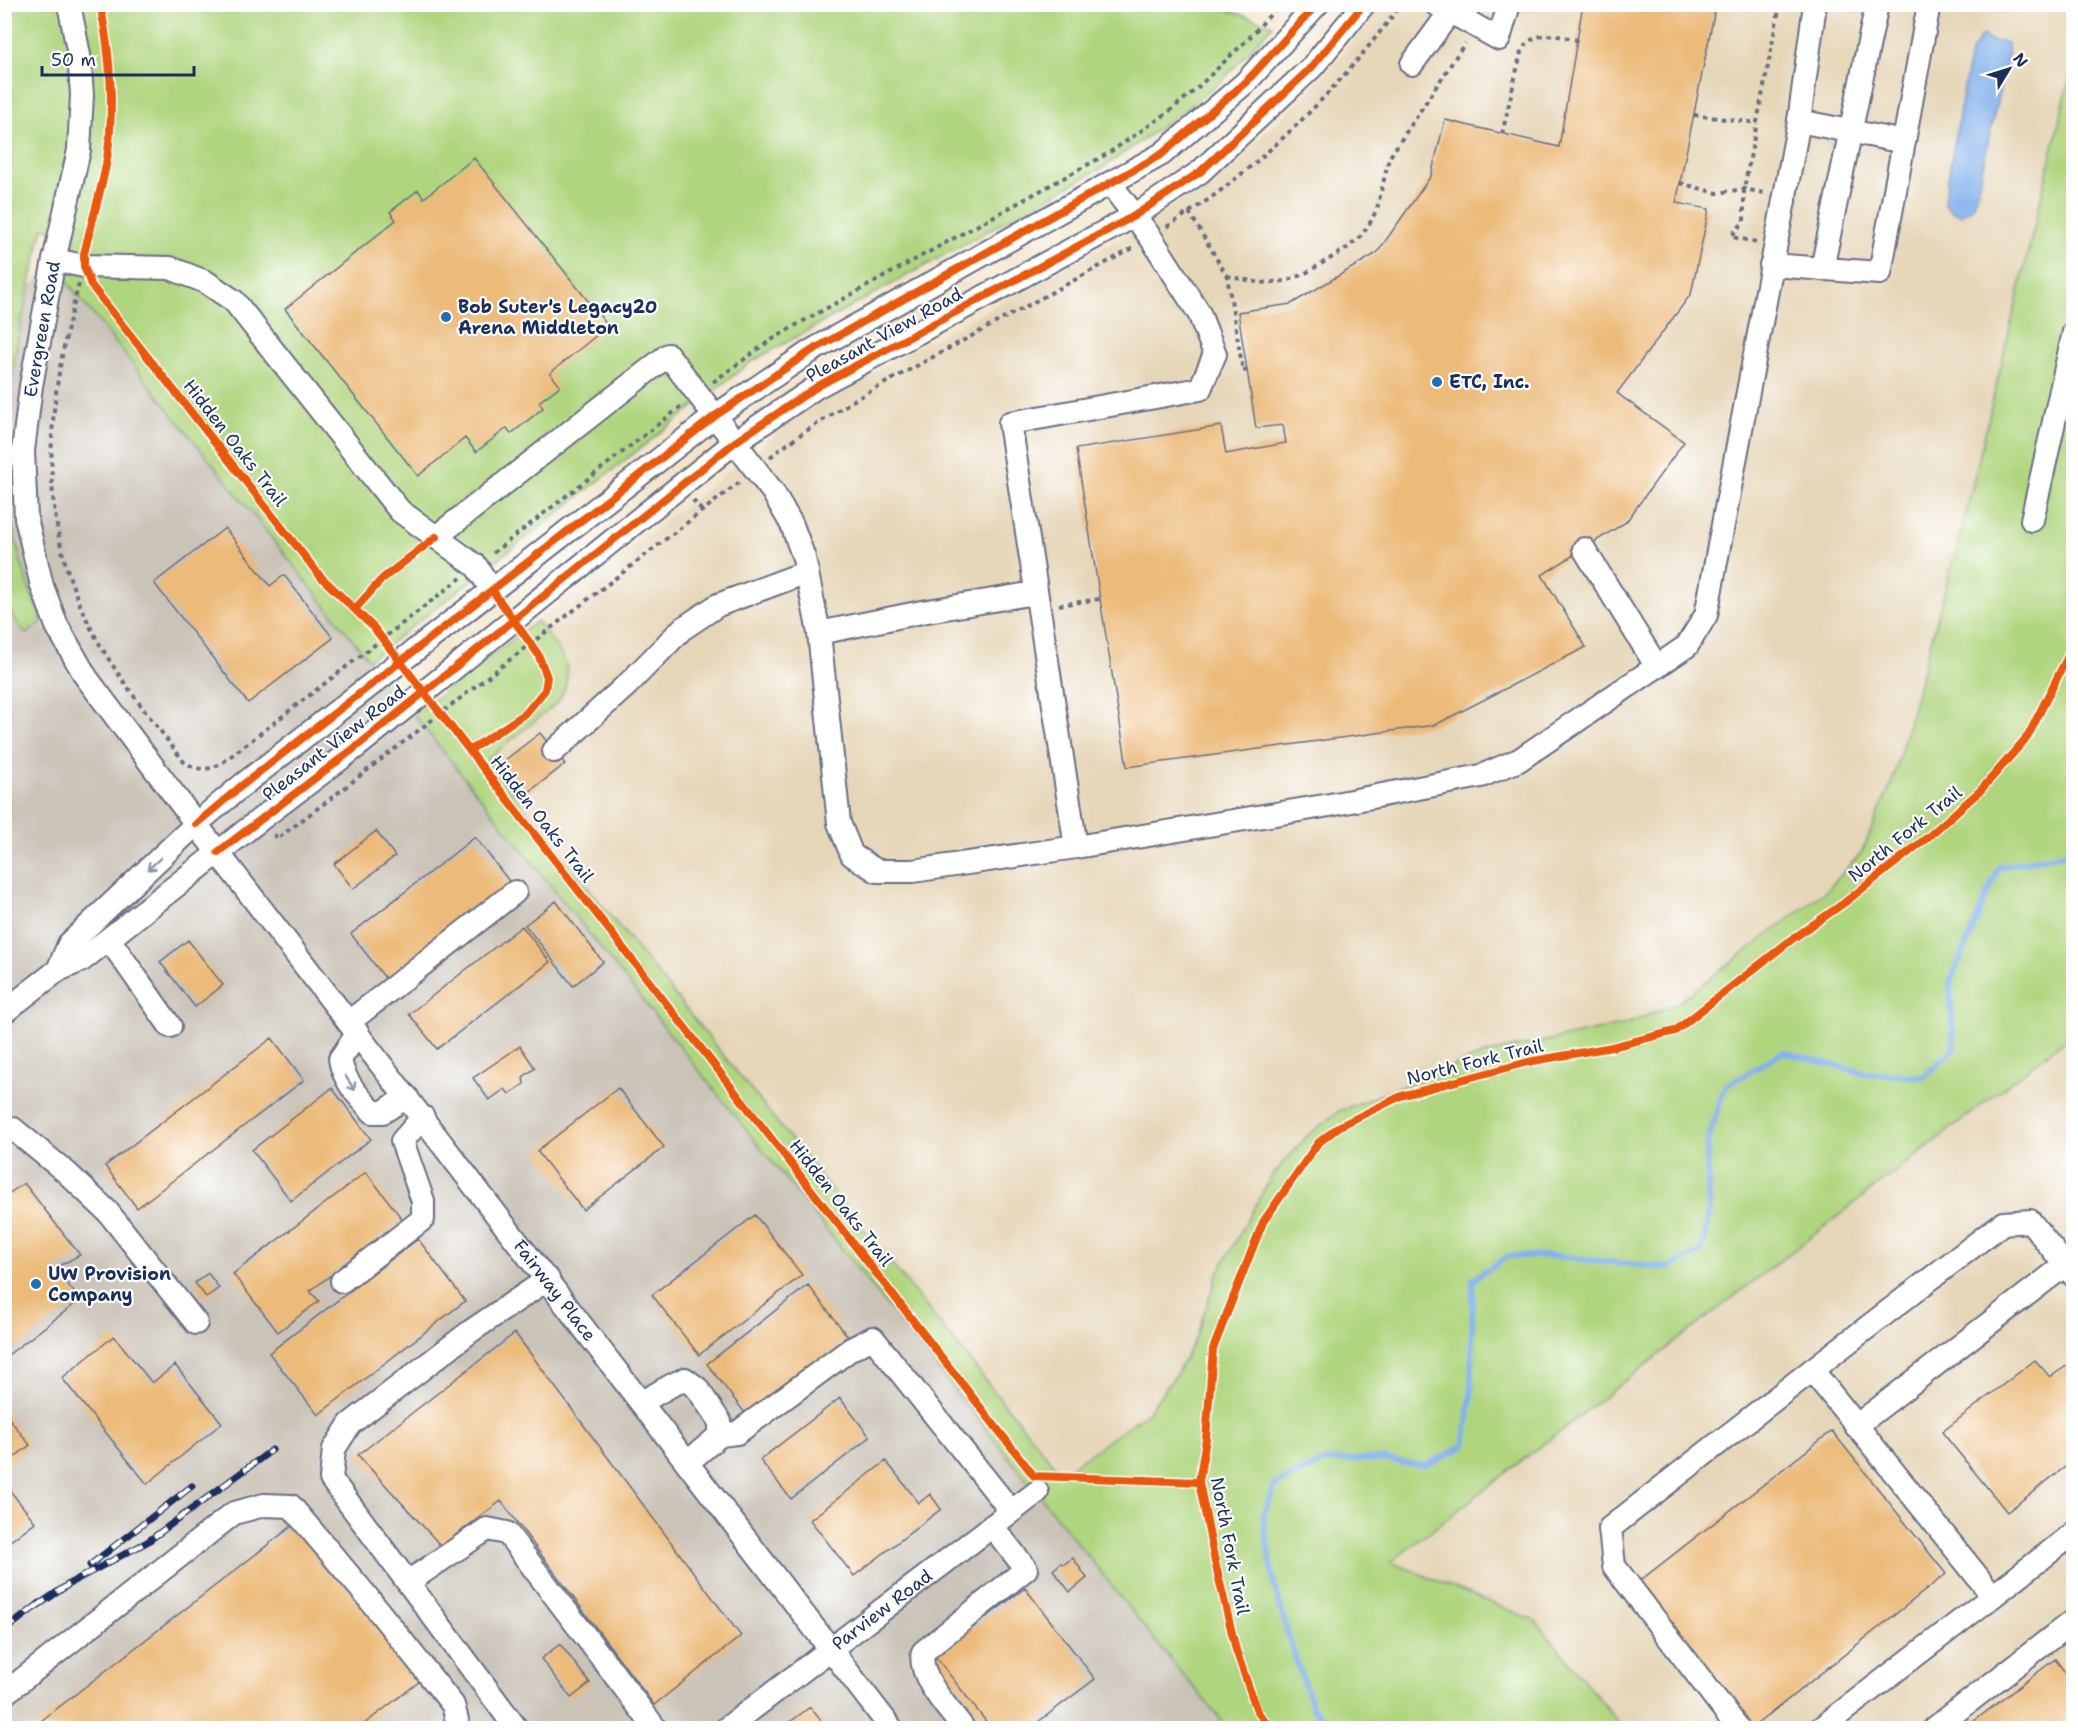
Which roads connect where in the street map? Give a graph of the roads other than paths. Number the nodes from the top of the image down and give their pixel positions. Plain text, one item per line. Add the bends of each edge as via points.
1 (69, 4) edge
2 (1317, 4) edge
3 (1364, 4) edge
4 (1509, 4) edge
5 (1815, 4) edge
6 (1877, 4) edge
7 (1929, 4) edge
8 (1443, 8) edge
9 (1413, 64) dead end
10 (1798, 121) junction
11 (1851, 132) junction
12 (1904, 142) junction
13 (1110, 183) junction
14 (1134, 216) junction
15 (1773, 256) junction
16 (54, 260) junction
17 (1822, 269) junction
18 (2073, 332) edge
19 (715, 416) junction
20 (735, 441) junction
21 (2032, 520) dead end
22 (436, 537) junction
23 (1584, 549) dead end
24 (807, 572) junction
25 (492, 590) junction
26 (1036, 601) junction
27 (819, 633) junction
28 (1657, 667) junction
29 (554, 751) dead end
30 (196, 824) junction
31 (1076, 848) junction
32 (218, 852) junction
33 (515, 892) dead end
34 (109, 939) junction
35 (58, 970) junction
36 (4, 1012) edge
37 (170, 1026) dead end
38 (353, 1027) junction
39 (407, 1097) junction
40 (423, 1117) junction
41 (7, 1124) edge
42 (2069, 1270) edge
43 (548, 1280) junction
44 (342, 1281) dead end
45 (196, 1323) dead end
46 (1812, 1370) junction
47 (642, 1402) junction
48 (1856, 1426) junction
49 (720, 1435) junction
50 (688, 1462) junction
51 (1037, 1492) dead end
52 (1011, 1511) junction
53 (992, 1526) junction
54 (2073, 1533) edge
55 (408, 1582) junction
56 (1993, 1596) junction
57 (2073, 1620) edge
58 (830, 1649) junction
59 (4, 1694) edge
60 (459, 1728) edge
61 (516, 1728) edge
62 (655, 1728) edge
63 (727, 1728) edge
64 (891, 1728) edge
65 (963, 1728) edge
66 (1738, 1728) edge
67 (1821, 1728) edge
68 (1935, 1728) edge

1 - 16 street, Evergreen Road via 82,95 79,150
2 - 13 street, Pleasant View Road via 1246,82 1171,147
3 - 14 street, Pleasant View Road via 1312,67 1200,172
4 - 8 street via 1499,39
5 - 10 street
6 - 11 street
7 - 12 street
8 - 9 street
10 - 11 street
10 - 15 street
11 - 12 street
11 - 17 street
12 - 17 street via 1880,273
13 - 14 street
13 - 19 street, Pleasant View Road via 811,351
14 - 20 street, Pleasant View Road via 818,386
14 - 26 street via 1199,313 1215,354 1200,389 1010,423
15 - 17 street
15 - 28 street via 1706,615 1687,646
16 - 22 street via 84,266 170,268 206,282 234,301 400,511
16 - 30 street, Evergreen Road via 23,451 26,518 42,586 57,626 86,677
18 - 21 street
19 - 20 street
19 - 22 street via 668,355
19 - 25 street, Pleasant View Road
20 - 24 street via 792,525
20 - 32 street, Pleasant View Road via 356,747
22 - 25 street via 476,566
23 - 28 street
24 - 27 street
24 - 29 street via 718,605 682,629
25 - 30 street, Pleasant View Road
26 - 27 street via 922,612
26 - 31 street
27 - 31 street via 839,823 852,855 877,872 913,871
28 - 31 street via 1519,760 1481,777
30 - 32 street, Evergreen Road
30 -> 35 street, Pleasant View Road via 69,944
32 - 34 street, Pleasant View Road
32 - 38 street, Fairway Place
33 - 38 street
34 - 35 street, Pleasant View Road via 82,960
34 - 37 street
35 - 36 street, Pleasant View Road
38 - 39 street, Fairway Place
38 -> 39 street via 340,1059 342,1071 361,1099 373,1112 383,1112
39 - 40 street, Fairway Place
40 - 43 street, Fairway Place
40 - 44 street via 402,1141 423,1201 423,1219
41 - 45 street via 108,1212
42 - 46 street via 2030,1221 2003,1223
42 - 48 street
43 - 47 street, Fairway Place
43 - 55 street via 471,1331 350,1424 334,1449 331,1479
46 - 48 street
46 - 66 street via 1610,1528 1614,1566
47 - 49 street via 685,1379 697,1388 720,1422
47 - 50 street, Fairway Place
48 - 56 street
49 - 50 street
49 - 52 street via 737,1433 852,1348 873,1338
50 - 58 street, Fairway Place
51 - 52 street, Parview Road
52 - 53 street, Parview Road
53 - 58 street, Parview Road
53 - 65 street via 1026,1569 923,1652 921,1660 926,1677
54 - 56 street
55 - 61 street
55 - 62 street via 487,1529 507,1533
56 - 67 street
57 - 68 street
58 - 63 street, Parview Road
58 - 64 street, Fairway Place
59 - 60 street via 234,1513 264,1505 291,1506 453,1705

